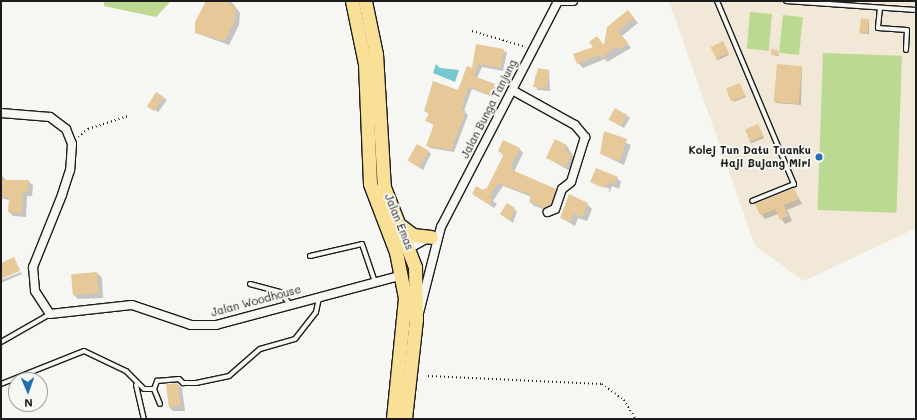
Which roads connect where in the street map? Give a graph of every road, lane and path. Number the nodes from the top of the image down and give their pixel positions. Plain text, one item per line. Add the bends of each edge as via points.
1 (352, 1) edge
2 (365, 1) edge
3 (559, 1) edge
4 (572, 1) edge
5 (717, 1) edge
6 (786, 1) edge
7 (861, 1) edge
8 (858, 6) junction
9 (880, 8) junction
10 (916, 10) edge
11 (472, 31) dead end
12 (532, 50) junction
13 (906, 50) dead end
14 (512, 90) junction
15 (1, 113) edge
16 (128, 116) dead end
17 (73, 148) junction
18 (752, 201) dead end
19 (548, 212) dead end
20 (400, 226) junction
21 (441, 227) junction
22 (431, 237) junction
23 (410, 248) junction
24 (310, 256) dead end
25 (402, 275) junction
26 (375, 282) junction
27 (250, 284) dead end
28 (320, 296) junction
29 (289, 303) junction
30 (50, 314) junction
31 (416, 319) junction
32 (1, 342) edge
33 (428, 376) dead end
34 (1, 384) edge
35 (136, 385) junction
36 (154, 389) junction
37 (160, 404) dead end
38 (144, 419) edge
39 (393, 419) edge
40 (405, 419) edge
41 (636, 419) edge

1 - 25 main road, Jalan Emas via 365,64 370,184
2 - 20 main road, Jalan Emas via 376,54 382,172 388,202
3 - 4 street
3 - 12 street, Jalan Bunga Tanjung
5 - 18 lane via 794,184
6 - 8 lane
7 - 8 lane
8 - 9 lane
9 - 10 lane
9 - 13 lane via 878,28 907,30
11 - 12 path
12 - 14 street, Jalan Bunga Tanjung
14 - 19 street via 575,125 585,137 571,182 562,189 555,209
14 - 21 street, Jalan Bunga Tanjung
15 - 17 street via 50,117 66,129
16 - 17 path via 88,129 78,135
17 - 30 street via 62,195 33,267 35,291
20 - 22 main road via 413,235
20 - 23 main road, Jalan Emas
21 - 22 street
21 - 31 street via 427,292
22 - 23 street
23 - 25 main road via 402,258
23 - 31 main road, Jalan Emas via 418,291
24 - 26 lane via 362,244
25 - 26 street, Jalan Woodhouse
25 - 39 main road, Jalan Emas via 404,305
26 - 28 street, Jalan Woodhouse
27 - 29 lane via 280,292
28 - 29 street, Jalan Woodhouse
28 - 36 lane via 316,312 295,339 260,349 230,376 196,383 183,383 179,379 157,381
29 - 30 street, Jalan Woodhouse via 204,326 191,325 132,305
30 - 32 lane
31 - 40 main road, Jalan Emas
33 - 41 path via 602,384 624,400
34 - 35 lane via 84,351 126,371
35 - 36 lane
35 - 38 lane
36 - 37 lane

